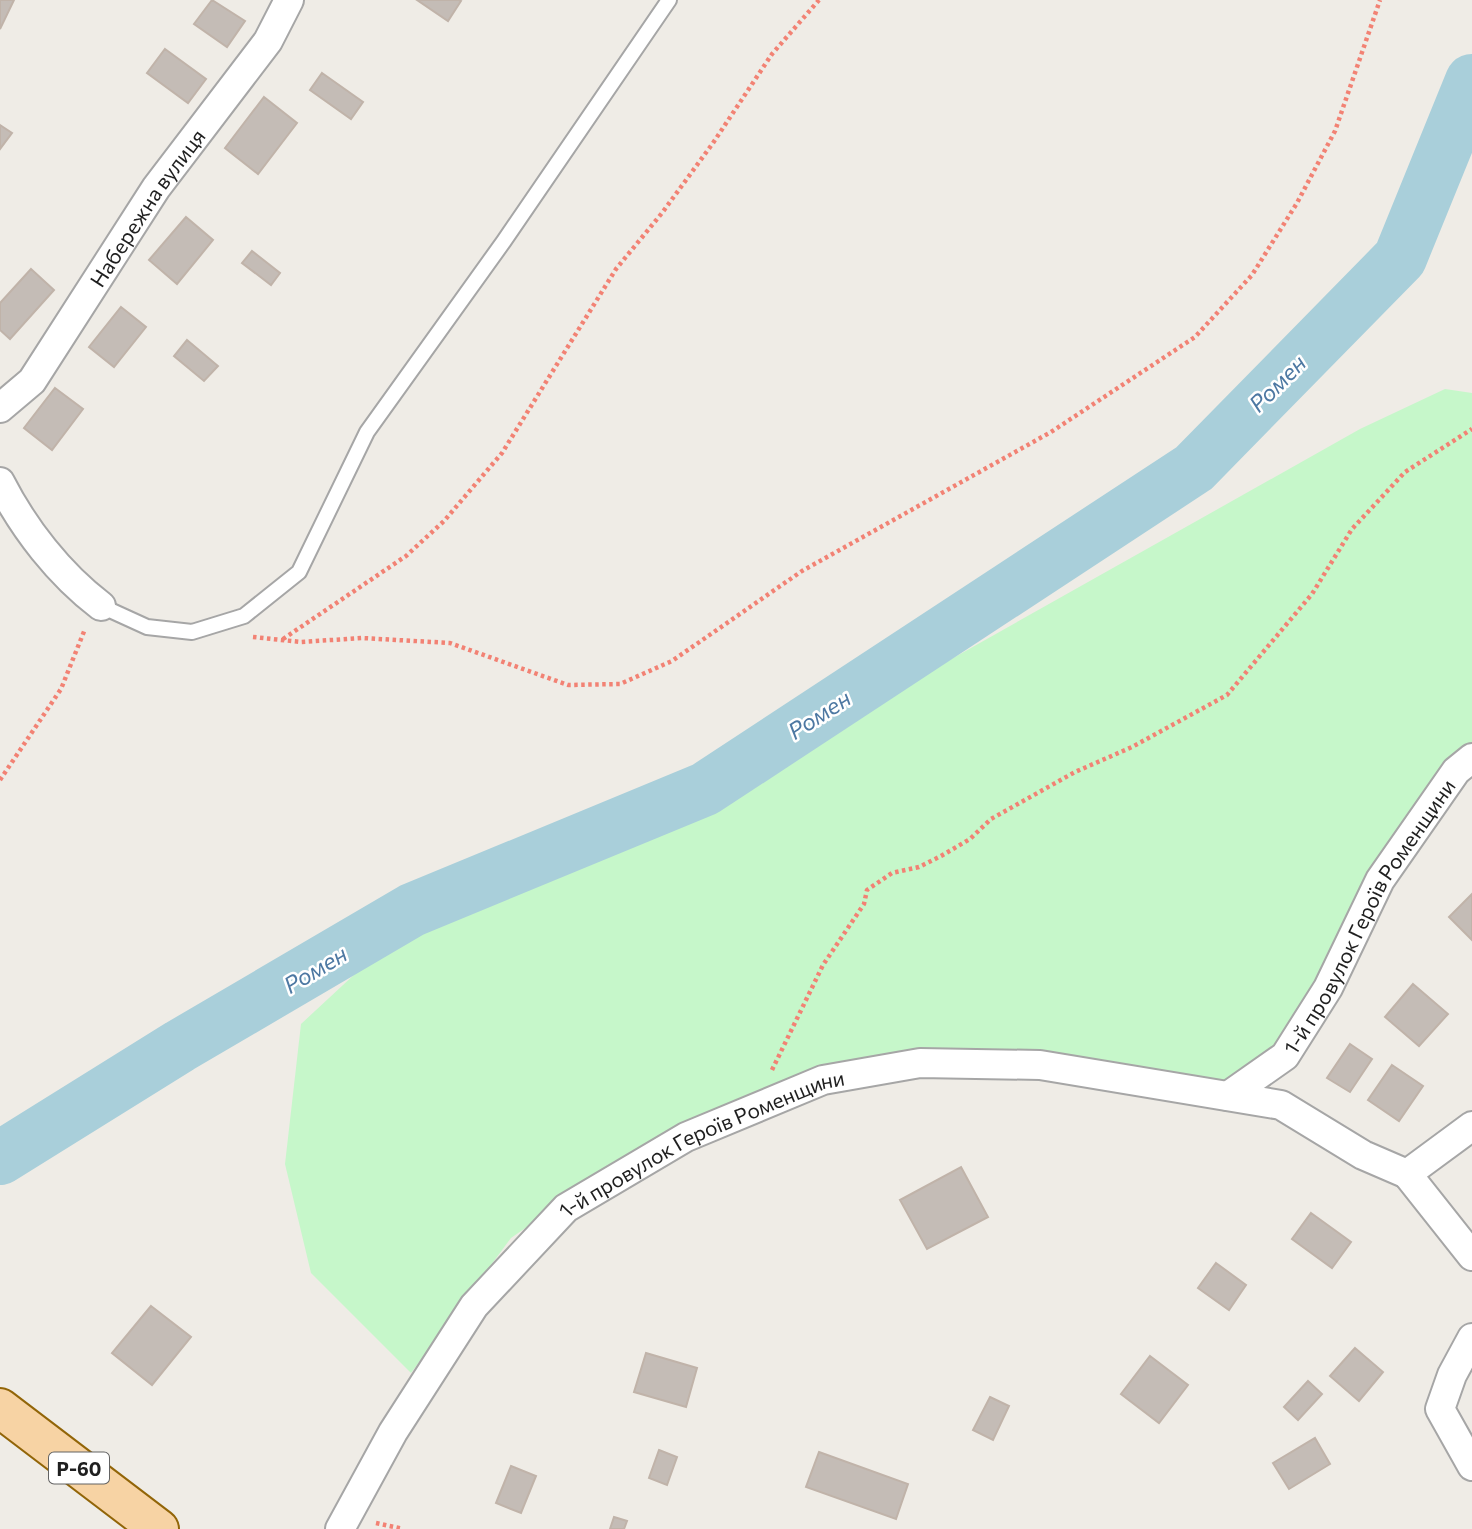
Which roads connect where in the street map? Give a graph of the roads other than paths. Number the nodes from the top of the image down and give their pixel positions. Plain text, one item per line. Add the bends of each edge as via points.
1 (289, 0) edge
2 (669, 0) edge
3 (0, 408) edge
4 (0, 482) edge
5 (94, 601) joint
6 (1472, 758) edge
7 (1228, 1096) junction
8 (1472, 1126) edge
9 (1407, 1174) junction
10 (1472, 1255) edge
11 (1472, 1338) edge
12 (0, 1408) edge
13 (1472, 1466) edge
14 (159, 1529) edge
15 (340, 1529) edge

1 - 3 street, Набережна вулиця via 268,41 156,188 32,382
2 - 5 lane via 367,432 299,572 244,615 192,632 147,627
4 - 5 street via 11,504 70,582
6 - 7 street, 1-й провулок Героїв Роменщини via 1456,771 1380,880 1328,988 1285,1056
7 - 9 street, 1-й провулок Героїв Роменщини via 1281,1105 1363,1155
7 - 15 street, 1-й провулок Героїв Роменщини via 1040,1065 920,1063 823,1080 686,1137 566,1209 474,1306 393,1432
8 - 9 street
9 - 10 street, 1-й провулок Героїв Роменщини
11 - 13 street via 1440,1409
12 - 14 main road, Р-60

